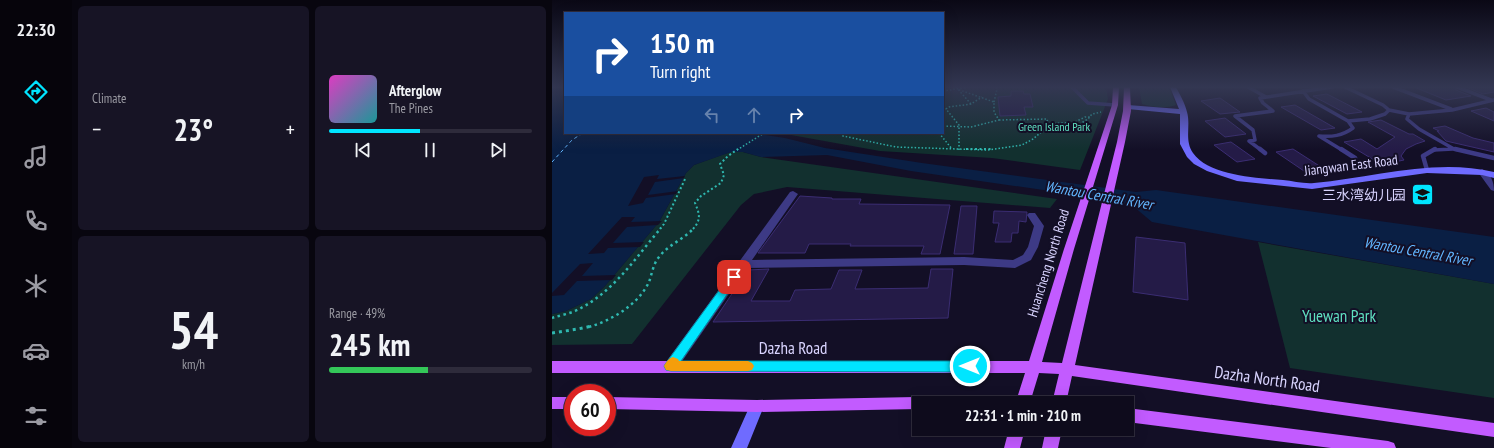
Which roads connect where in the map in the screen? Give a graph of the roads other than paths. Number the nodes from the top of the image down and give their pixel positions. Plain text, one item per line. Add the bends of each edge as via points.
1 (1128, 107) edge
2 (1114, 108) edge
3 (1138, 108) edge
4 (1182, 108) edge
5 (1270, 108) edge
6 (1325, 108) edge
7 (1386, 108) edge
8 (1447, 108) edge
9 (1461, 108) edge
10 (1389, 110) junction
11 (1452, 110) junction
12 (1184, 112) junction
13 (1409, 114) junction
14 (1348, 121) junction
15 (1454, 149) junction
16 (1265, 153) dead end
17 (1355, 158) dead end
18 (1494, 158) edge
19 (1427, 170) junction
20 (1482, 172) junction
21 (1494, 175) edge
22 (1494, 188) edge
23 (793, 194) dead end
24 (1032, 215) dead end
25 (743, 264) junction
26 (671, 366) junction
27 (1033, 367) junction
28 (552, 368) edge
29 (1066, 368) junction
30 (1029, 396) edge
31 (1060, 396) edge
32 (552, 403) edge
33 (564, 403) edge
34 (616, 403) edge
35 (912, 404) edge
36 (757, 406) junction
37 (1134, 416) edge
38 (1494, 430) edge
39 (1015, 436) edge
40 (1053, 436) edge
41 (739, 448) edge
42 (1012, 448) edge
43 (1050, 448) edge
44 (1388, 448) edge

1 - 29 main road
2 - 27 main road, Huancheng North Road
3 - 12 street
4 - 12 street
5 - 16 lane via 1273,110 1235,116 1254,130 1255,140 1249,141
6 - 14 lane
7 - 10 lane
8 - 11 lane
9 - 11 lane
10 - 13 lane
10 - 14 lane via 1370,119
11 - 13 lane
12 - 19 street, Jiangwan East Road via 1184,144 1190,155 1210,169 1237,178 1312,186
13 - 15 lane via 1407,119 1418,129
14 - 17 lane via 1353,128 1345,135 1319,136
15 - 18 lane
15 - 19 lane via 1436,149 1423,156
19 - 20 street, Jiangwan East Road
20 - 21 street, Jiangwan East Road
20 - 22 street
23 - 25 street
24 - 25 street via 1039,226 1032,247 1027,257 1015,264 964,261
25 - 26 street
26 - 27 main road, Dazha Road
26 - 28 main road, Dazha Road
27 - 29 main road, Dazha North Road
27 - 30 main road, Huancheng North Road
29 - 31 main road
29 - 38 main road, Dazha North Road
32 - 33 main road
34 - 36 main road
35 - 36 main road
36 - 41 street
37 - 44 main road
39 - 42 main road
40 - 43 main road

